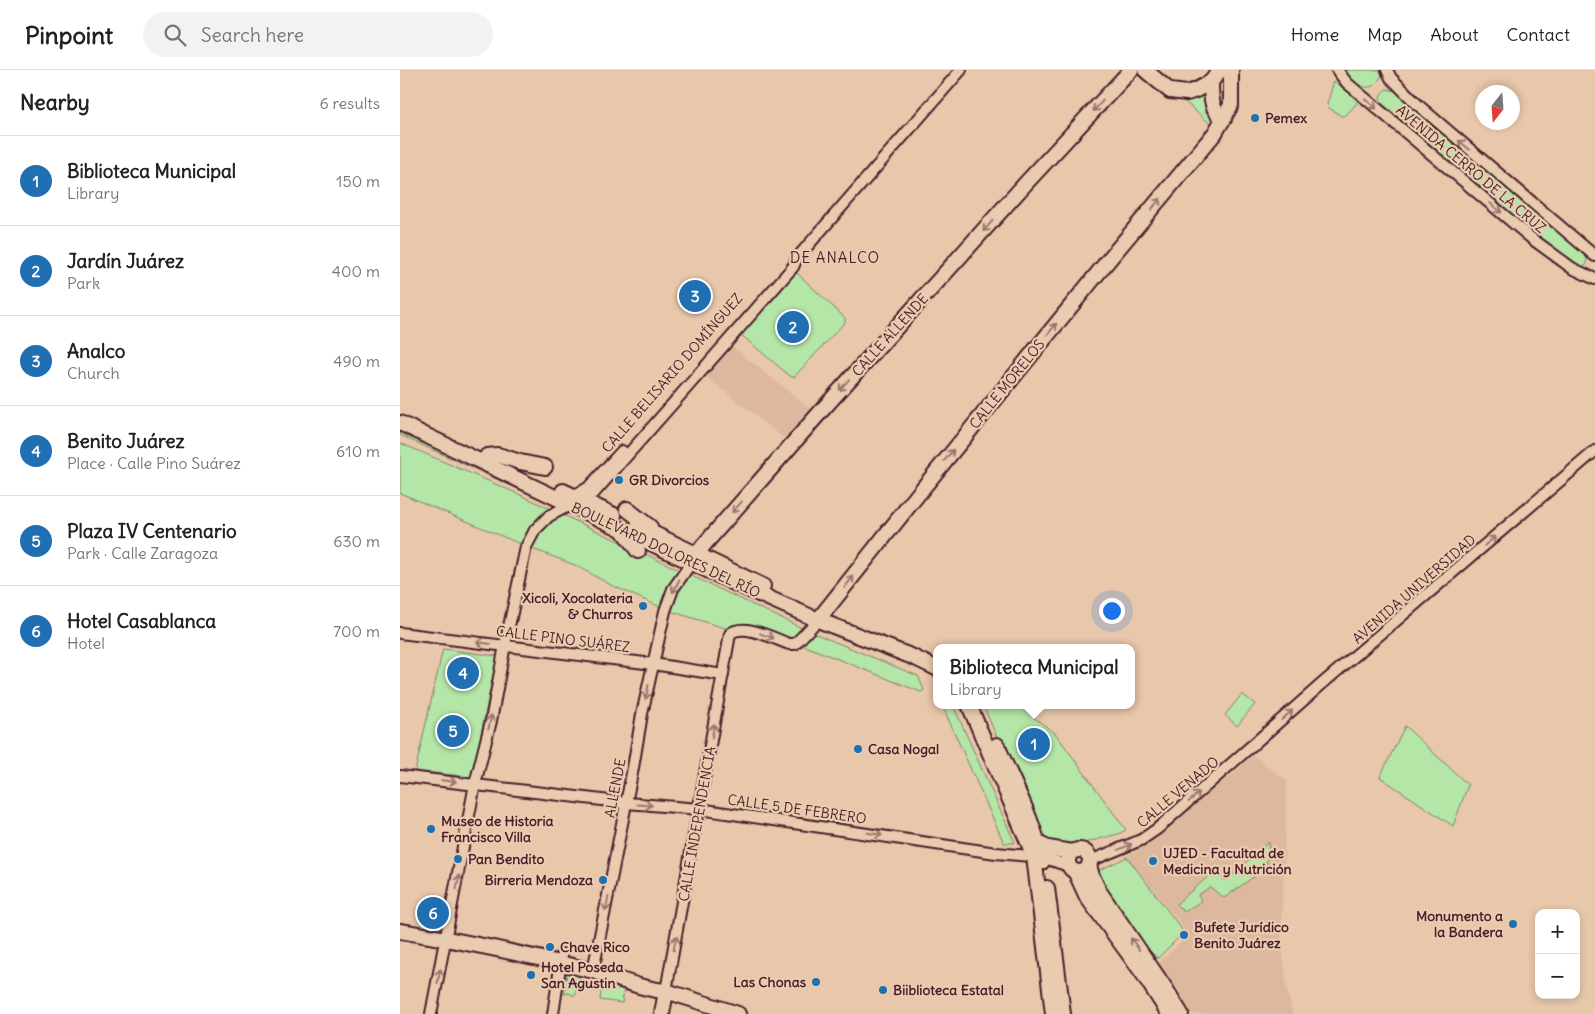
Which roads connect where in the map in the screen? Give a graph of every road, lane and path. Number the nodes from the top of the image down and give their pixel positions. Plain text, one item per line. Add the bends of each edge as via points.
1 (961, 70) edge
2 (1131, 70) edge
3 (1146, 70) edge
4 (1220, 70) edge
5 (1231, 70) edge
6 (1337, 70) edge
7 (1387, 70) edge
8 (1211, 82) junction
9 (1224, 119) junction
10 (1595, 256) edge
11 (797, 258) junction
12 (1595, 279) edge
13 (400, 413) edge
14 (400, 423) edge
15 (1595, 451) edge
16 (487, 456) junction
17 (545, 466) dead end
18 (572, 500) junction
19 (626, 509) dead end
20 (622, 530) junction
21 (662, 538) junction
22 (638, 551) dead end
23 (694, 559) junction
24 (665, 611) joint
25 (821, 617) junction
26 (400, 633) edge
27 (730, 634) joint
28 (504, 645) junction
29 (933, 657) edge
30 (653, 664) junction
31 (933, 667) edge
32 (723, 675) junction
33 (971, 709) edge
34 (981, 709) edge
35 (1250, 747) joint
36 (400, 776) edge
37 (476, 784) junction
38 (627, 803) junction
39 (699, 809) junction
40 (1068, 851) junction
41 (1034, 853) junction
42 (1089, 863) junction
43 (1072, 869) junction
44 (1040, 911) junction
45 (400, 921) edge
46 (1062, 923) dead end
47 (1034, 929) dead end
48 (400, 931) edge
49 (447, 934) junction
50 (1054, 940) junction
51 (561, 959) junction
52 (594, 966) junction
53 (666, 991) junction
54 (431, 1014) edge
55 (553, 1014) edge
56 (662, 1014) edge
57 (738, 1014) edge
58 (1053, 1014) edge
59 (1063, 1014) edge
60 (1169, 1014) edge
61 (1181, 1014) edge

1 - 11 street, CALLE BELISARIO DOMÍNGUEZ
2 -> 23 main road, CALLE ALLENDE via 830,402
3 - 8 main road via 1170,91 1187,93
4 - 8 main road
5 - 9 main road, CALLE MORELOS via 1232,101
6 -> 12 street, AVENIDA CERRO DE LA CRUZ via 1347,83 1531,238 1572,268
10 -> 7 street, AVENIDA CERRO DE LA CRUZ via 1418,105
8 - 9 main road via 1214,108
25 -> 9 main road, CALLE MORELOS
11 - 18 street, CALLE BELISARIO DOMÍNGUEZ via 788,262 588,488
11 - 18 street, CALLE BELISARIO DOMÍNGUEZ via 595,492
13 - 16 main road, BOULEVARD DOLORES DEL RÍO
14 - 18 main road, BOULEVARD DOLORES DEL RÍO
35 -> 15 street, AVENIDA UNIVERSIDAD
16 - 17 main road via 498,455
16 - 18 main road, BOULEVARD DOLORES DEL RÍO
18 - 20 main road, BOULEVARD DOLORES DEL RÍO
18 - 21 main road, BOULEVARD DOLORES DEL RÍO
18 - 28 street via 543,521 526,547
19 - 21 main road
20 - 22 main road
20 - 23 main road, BOULEVARD DOLORES DEL RÍO
21 - 23 main road, BOULEVARD DOLORES DEL RÍO
23 -> 24 street, CALLE ALLENDE via 673,590
23 - 25 main road, BOULEVARD DOLORES DEL RÍO
24 - 30 street, ALLENDE
27 -> 25 street, CALLE MORELOS via 747,630 797,644
25 - 29 main road, BOULEVARD DOLORES DEL RÍO
25 - 31 main road, BOULEVARD DOLORES DEL RÍO
28 -> 26 street, CALLE PINO SUÁREZ
27 - 32 street, CALLE INDEPENDENCIA
28 - 30 street, CALLE PINO SUÁREZ
37 -> 28 street
30 - 32 street, CALLE PINO SUÁREZ
30 -> 38 street, ALLENDE
39 -> 32 street, CALLE INDEPENDENCIA
33 - 41 main road
34 - 41 main road
42 -> 35 street, CALLE VENADO via 1141,840 1157,829
36 -> 37 street, CALLE 5 DE FEBRERO
37 - 38 street, CALLE 5 DE FEBRERO
49 -> 37 street
38 -> 39 street, CALLE 5 DE FEBRERO
38 -> 52 street, ALLENDE
39 -> 41 street, CALLE 5 DE FEBRERO
53 -> 39 street, CALLE INDEPENDENCIA
40 - 41 main road via 1048,848
40 - 42 main road via 1083,851 1089,856
40 - 43 main road
41 - 43 street, CALLE 5 DE FEBRERO
41 - 44 main road
41 - 50 main road
42 - 43 main road via 1084,870
61 -> 42 main road via 1099,891
43 - 60 main road via 1087,897
44 - 47 main road
44 - 58 main road
45 - 49 main road
46 - 50 main road
48 - 49 main road
49 - 51 main road
54 -> 49 street
50 - 59 main road
51 - 52 main road
51 - 55 street
52 - 53 main road via 656,983
53 - 56 main road, CALLE INDEPENDENCIA
53 - 57 main road

